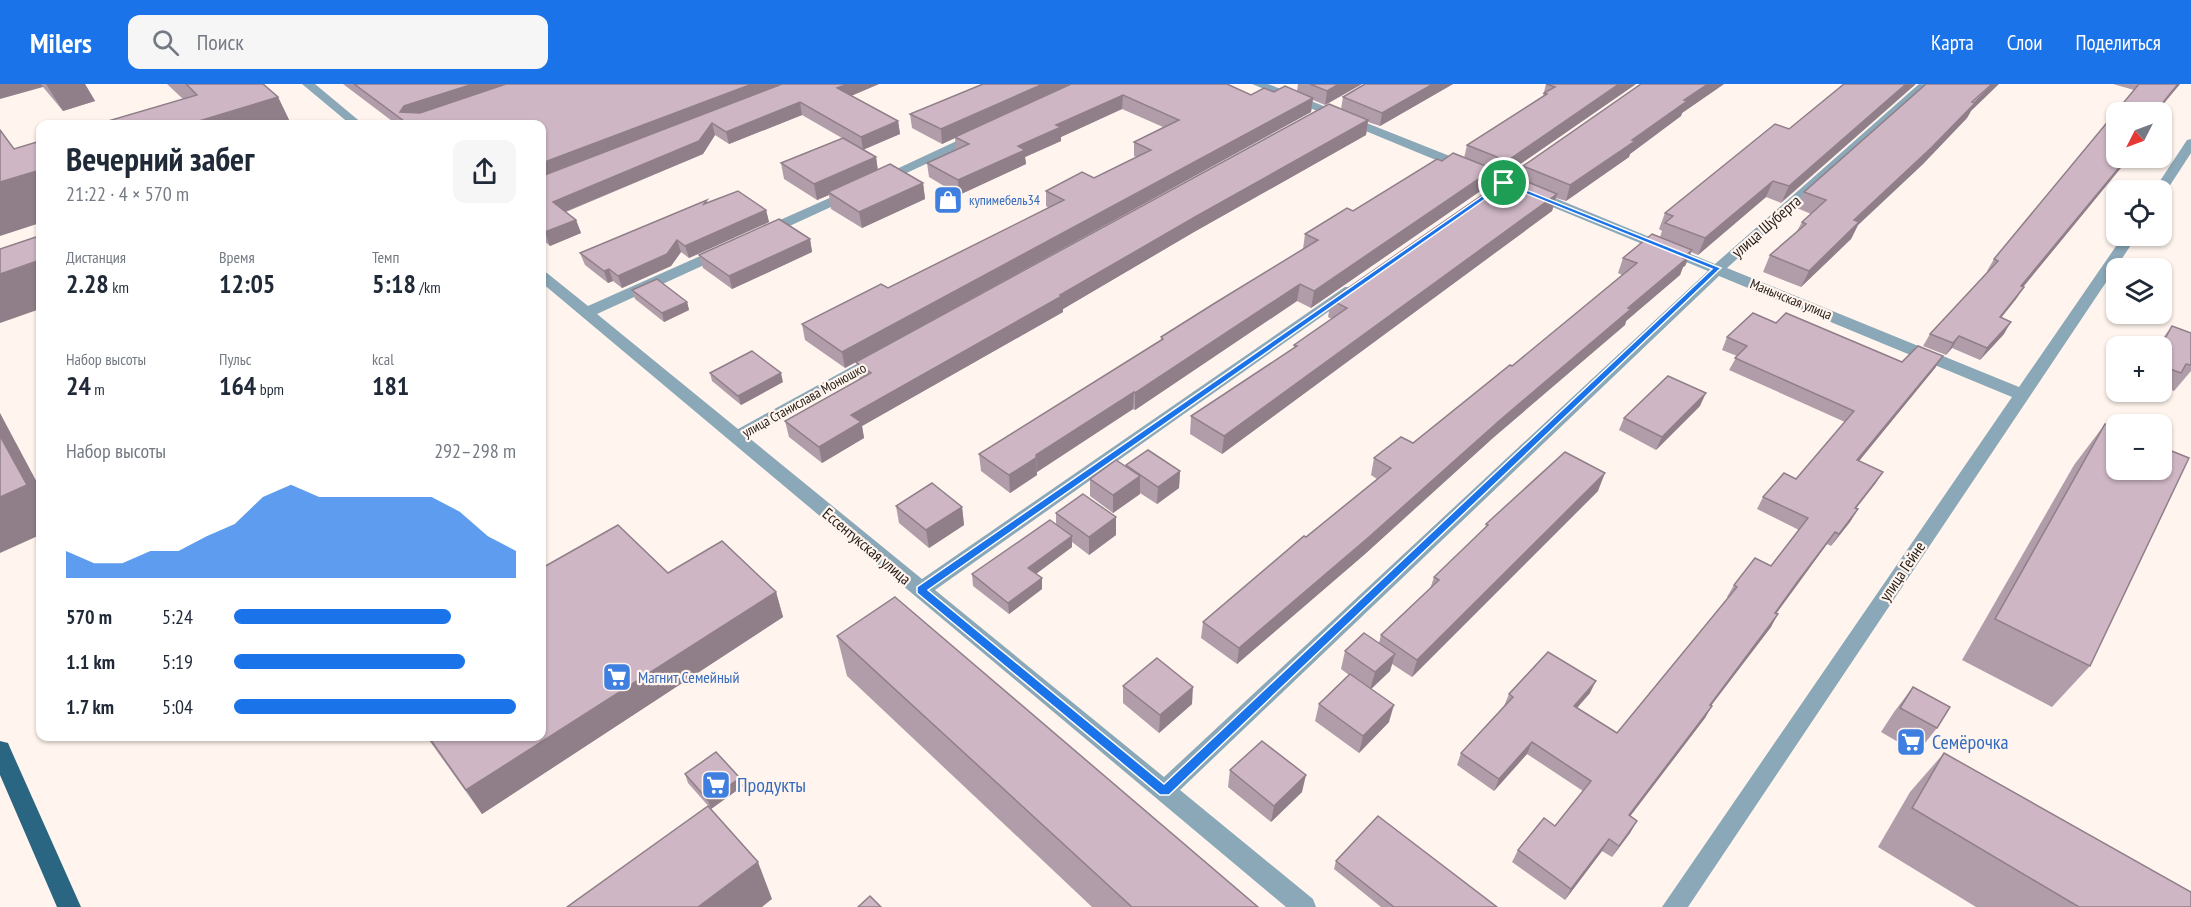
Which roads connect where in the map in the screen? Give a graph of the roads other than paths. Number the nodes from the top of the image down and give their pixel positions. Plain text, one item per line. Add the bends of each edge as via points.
1 (308, 84) edge
2 (1258, 84) edge
3 (1926, 84) edge
4 (1346, 100) edge
5 (1326, 111) junction
6 (352, 120) edge
7 (1305, 123) edge
8 (993, 128) edge
9 (2191, 142) edge
10 (1552, 150) edge
11 (1493, 178) junction
12 (2166, 180) edge
13 (1485, 196) edge
14 (2123, 246) edge
15 (1718, 268) junction
16 (546, 279) edge
17 (1358, 285) edge
18 (586, 313) junction
19 (891, 351) edge
20 (2023, 394) junction
21 (736, 437) junction
22 (921, 590) junction
23 (0, 750) edge
24 (1164, 792) junction
25 (69, 907) edge
26 (1304, 907) edge
27 (1674, 907) edge

1 - 6 street
2 - 5 street, Манычская улица
3 - 15 street, улица Шуберта
4 - 5 street
5 - 7 street
5 - 11 street, Манычская улица
8 - 18 street
9 - 12 street
10 - 11 street
11 - 13 street
11 - 15 street, Манычская улица
14 - 20 street, улица Гейне
15 - 20 street, Манычская улица
15 - 24 street, улица Шуберта
16 - 18 street, Ессентукская улица
17 - 22 street
18 - 21 street, Ессентукская улица
19 - 21 street, улица Станислава Монюшко
20 - 27 street, улица Гейне
21 - 22 street, Ессентукская улица
22 - 24 street, Ессентукская улица
23 - 25 main road
24 - 26 street, Ессентукская улица

